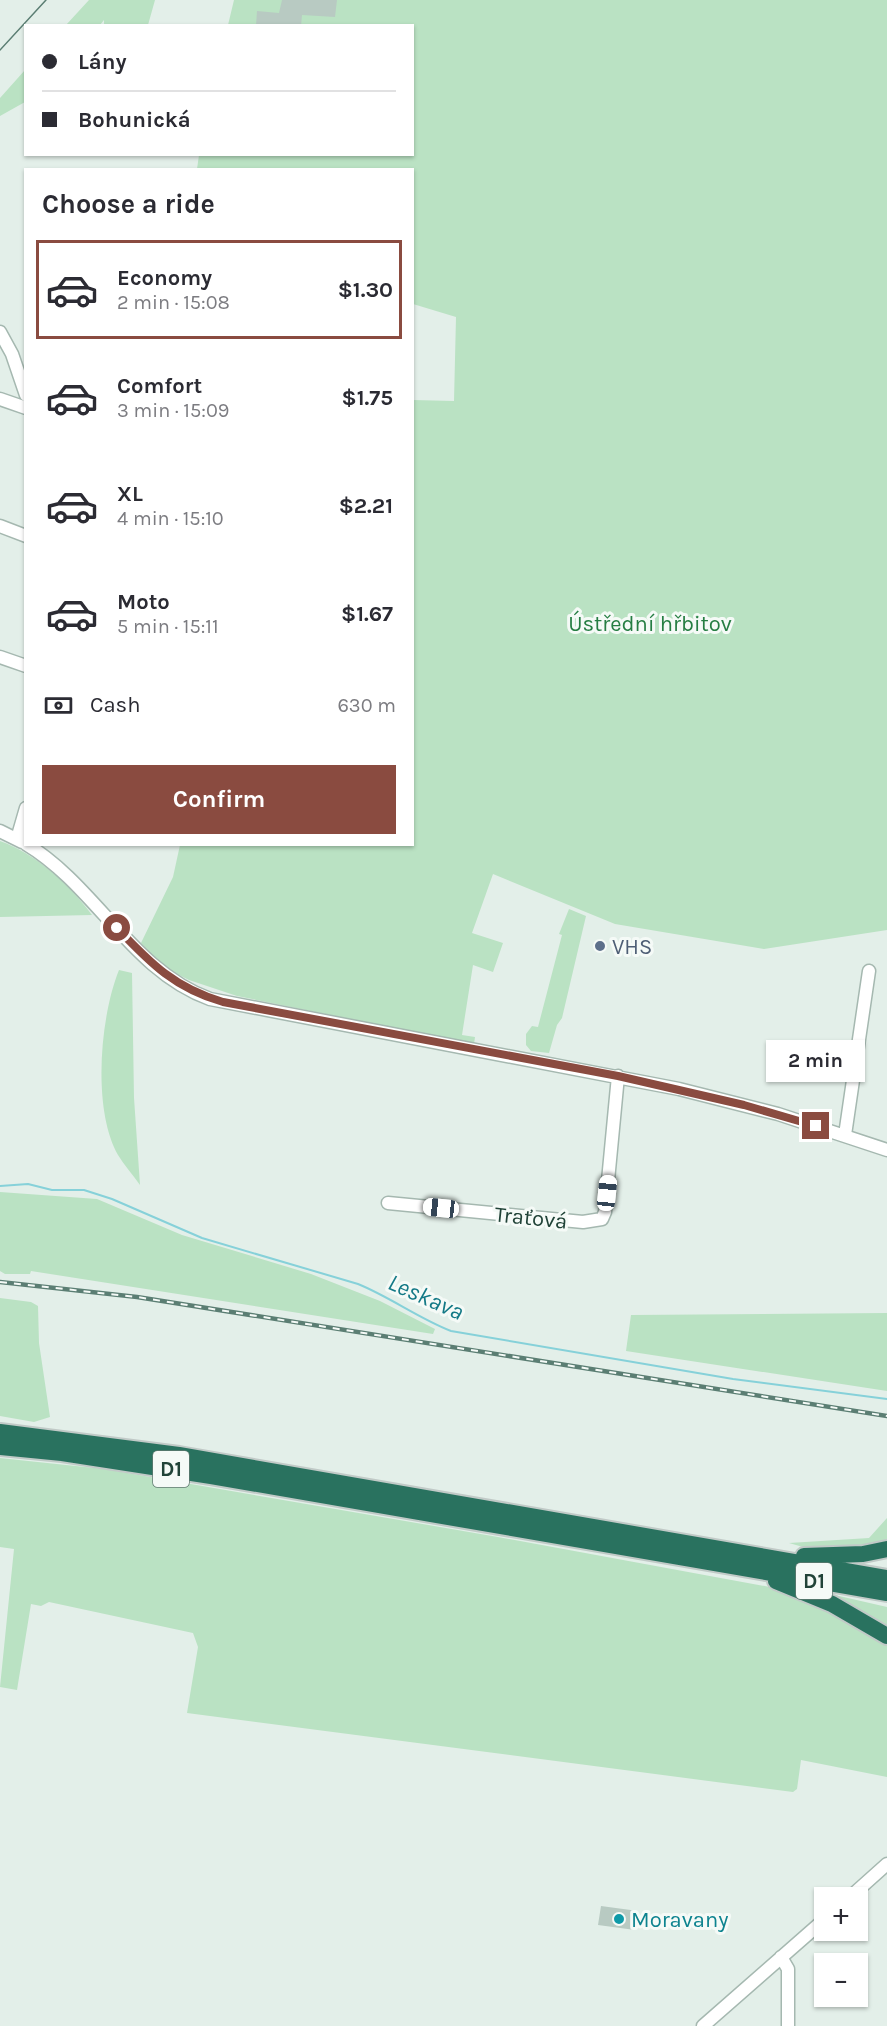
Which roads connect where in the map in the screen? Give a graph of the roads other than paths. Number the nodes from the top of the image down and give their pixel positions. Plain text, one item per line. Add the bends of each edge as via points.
1 (0, 332) edge
2 (24, 389) edge
3 (0, 399) edge
4 (24, 407) edge
5 (0, 526) edge
6 (24, 535) edge
7 (0, 657) edge
8 (24, 665) edge
9 (0, 831) edge
10 (23, 843) edge
11 (27, 846) edge
12 (869, 971) dead end
13 (618, 1076) junction
14 (844, 1135) junction
15 (887, 1150) edge
16 (388, 1203) dead end
17 (0, 1432) edge
18 (0, 1447) edge
19 (887, 1550) edge
20 (743, 1561) junction
21 (887, 1578) edge
22 (887, 1593) edge
23 (887, 1636) edge
24 (887, 1864) edge
25 (861, 1887) edge
26 (814, 1928) edge
27 (781, 1957) junction
28 (703, 2026) edge
29 (788, 2026) edge

1 - 2 street
3 - 4 street
5 - 6 street
7 - 8 street
9 - 10 street
11 - 13 street via 67,874 158,969 197,994 237,1005
12 - 14 street
13 - 14 street
13 - 16 street, Traťová via 602,1219 583,1222
14 - 15 street
17 - 20 highway, D1 via 179,1455
18 - 20 highway, D1 via 62,1453
19 - 20 highway
20 - 21 highway, D1
20 - 22 highway, D1
20 - 23 highway
24 - 25 street
26 - 27 street
27 - 28 street
27 - 29 street via 788,1970

